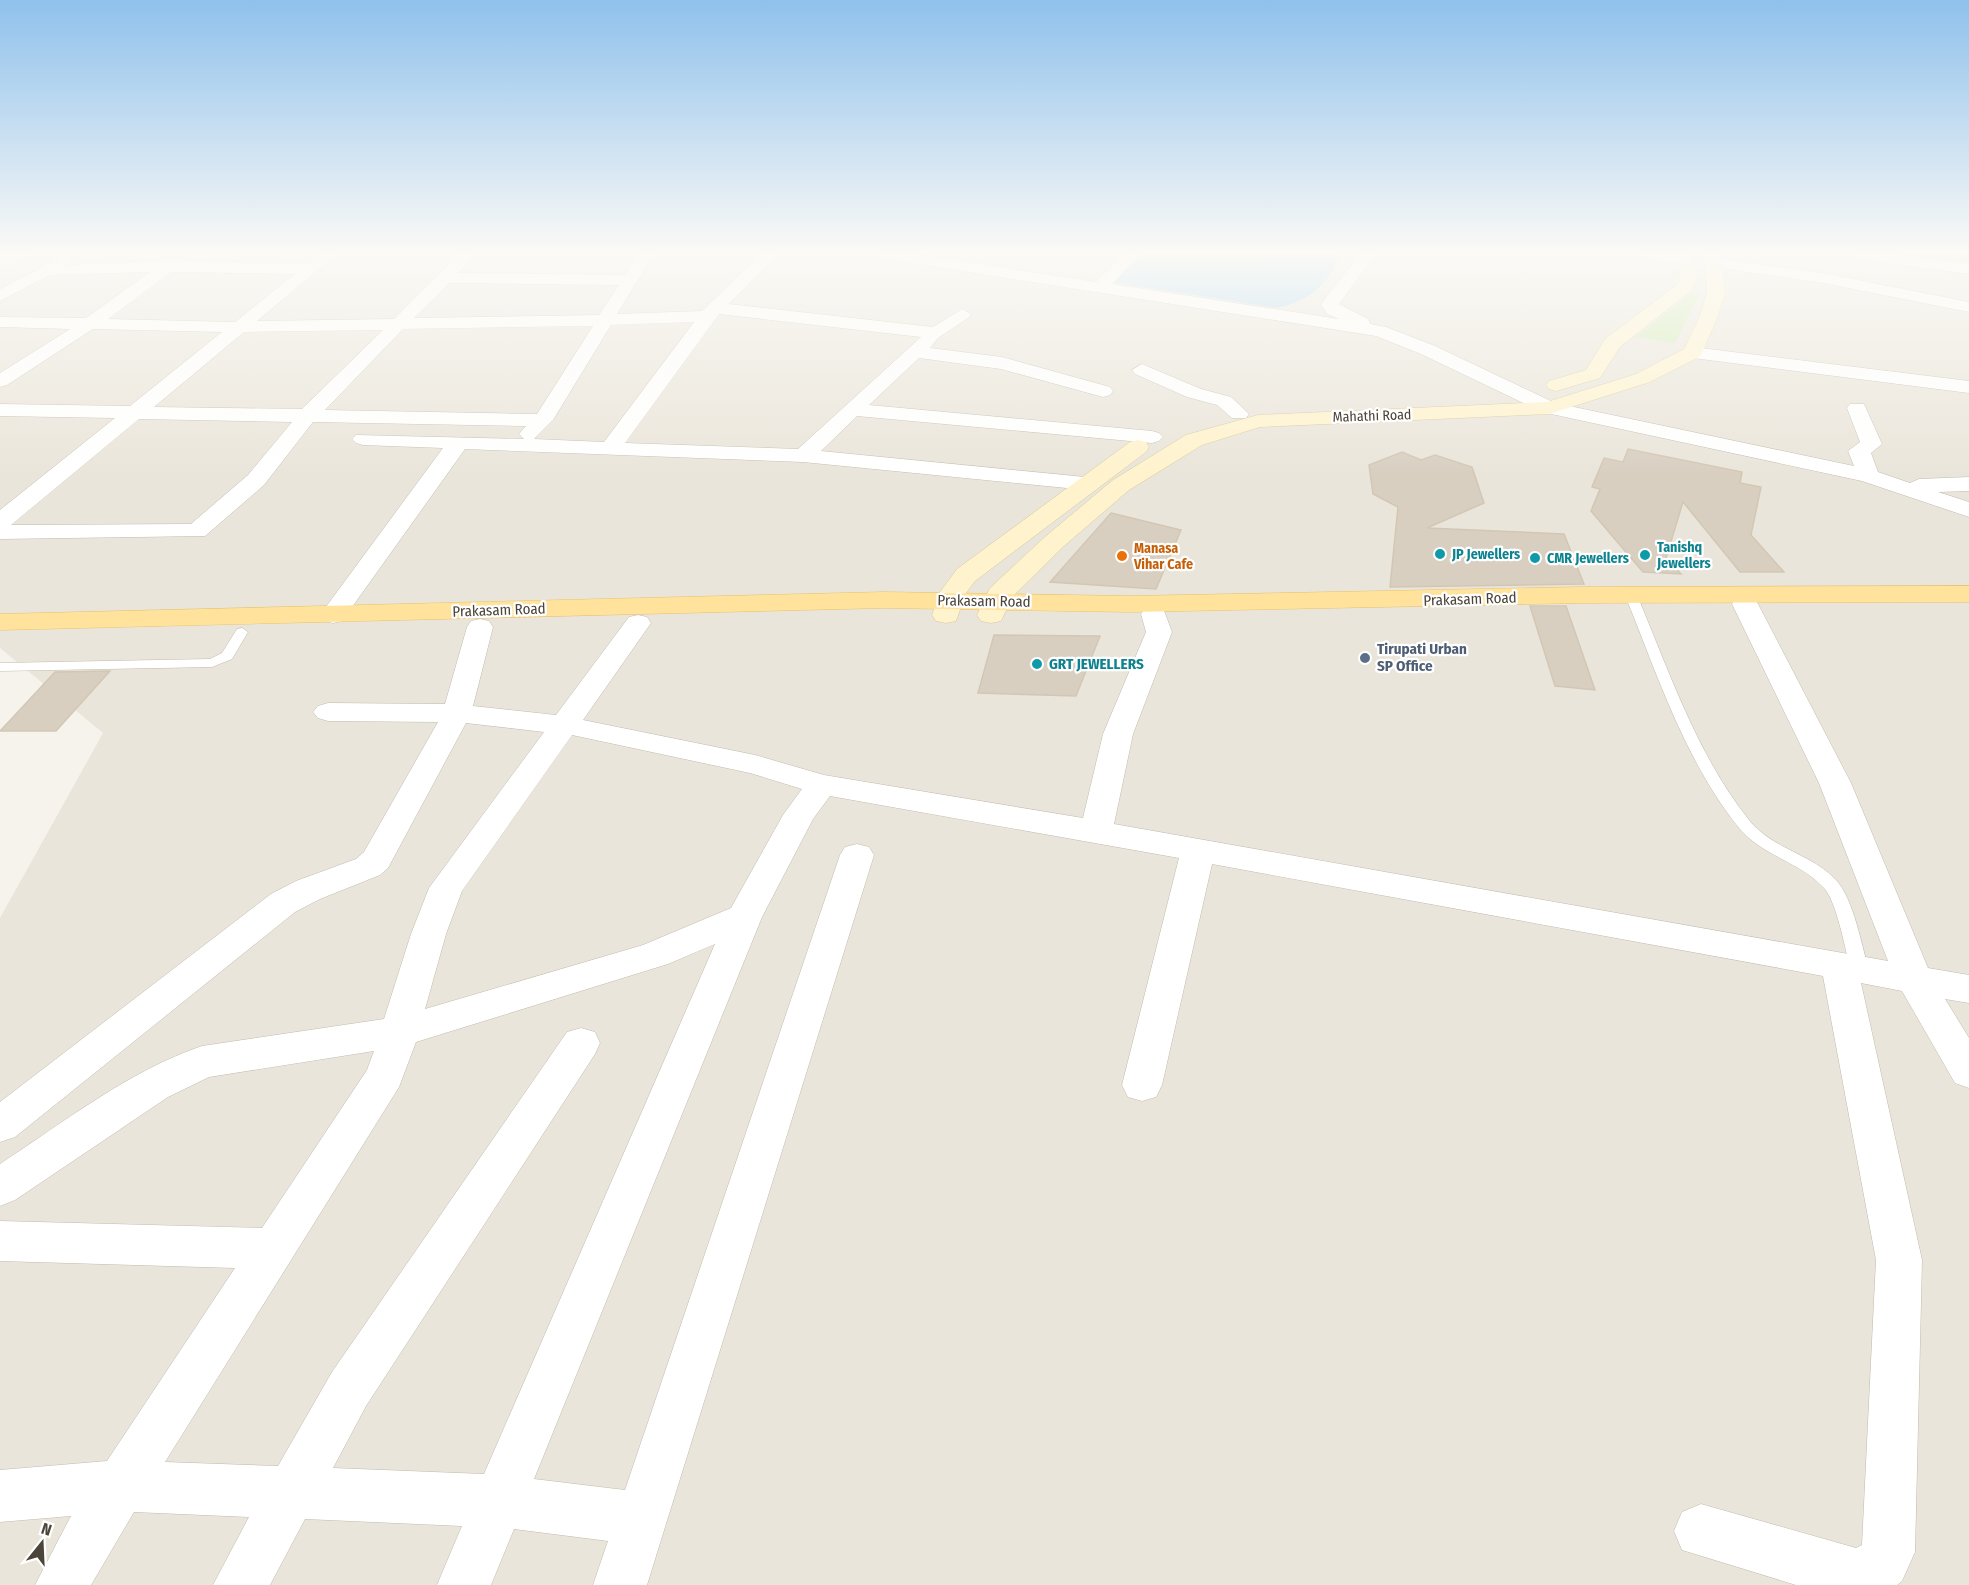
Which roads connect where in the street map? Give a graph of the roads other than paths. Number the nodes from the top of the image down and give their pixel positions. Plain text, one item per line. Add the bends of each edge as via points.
1 (83, 328) edge
2 (238, 328) edge
3 (397, 328) edge
4 (601, 328) edge
5 (699, 328) edge
6 (883, 328) edge
7 (944, 328) edge
8 (1367, 328) edge
9 (1632, 328) edge
10 (1703, 328) edge
11 (937, 333) junction
12 (914, 352) junction
13 (1692, 353) junction
14 (1142, 370) dead end
15 (0, 381) edge
16 (1969, 387) edge
17 (1103, 391) dead end
18 (1523, 395) junction
19 (1549, 408) junction
20 (1857, 408) dead end
21 (0, 410) edge
22 (854, 410) junction
23 (134, 411) junction
24 (1239, 414) junction
25 (307, 416) junction
26 (543, 420) junction
27 (1152, 437) junction
28 (363, 439) dead end
29 (459, 442) junction
30 (522, 444) junction
31 (610, 448) junction
32 (803, 456) junction
33 (1868, 476) junction
34 (1087, 483) junction
35 (1969, 484) edge
36 (1903, 486) junction
37 (1969, 510) edge
38 (0, 522) edge
39 (0, 532) edge
40 (1969, 594) edge
41 (1633, 601) junction
42 (1969, 603) edge
43 (1745, 604) junction
44 (948, 607) junction
45 (994, 608) junction
46 (1154, 614) junction
47 (333, 615) junction
48 (0, 622) edge
49 (638, 624) junction
50 (480, 627) junction
51 (242, 632) junction
52 (0, 637) edge
53 (0, 667) edge
54 (328, 712) dead end
55 (457, 713) junction
56 (565, 724) junction
57 (822, 785) junction
58 (1096, 832) junction
59 (1198, 850) junction
60 (857, 855) dead end
61 (744, 917) junction
62 (1849, 968) junction
63 (1914, 979) junction
64 (1969, 988) edge
65 (402, 1031) junction
66 (581, 1043) dead end
67 (1969, 1072) edge
68 (1142, 1086) dead end
69 (0, 1125) edge
70 (0, 1187) edge
71 (0, 1241) edge
72 (272, 1250) junction
73 (121, 1486) junction
74 (291, 1493) junction
75 (0, 1496) edge
76 (497, 1501) junction
77 (643, 1519) junction
78 (1701, 1532) dead end
79 (62, 1585) edge
80 (240, 1585) edge
81 (464, 1585) edge
82 (620, 1585) edge

1 - 15 street
2 - 23 street
3 - 25 street
4 - 26 street
5 - 31 street
6 - 11 street
7 - 11 street
8 - 18 street via 1428,350
9 - 18 street, Mahathi Road via 1612,343 1593,374
10 - 13 street
11 - 12 street
12 - 17 street via 1002,363
12 - 22 street
13 - 16 street
13 - 19 street, Mahathi Road via 1643,378
14 - 24 street via 1194,393 1224,401
18 - 19 street
18 - 24 street, Mahathi Road
19 - 33 street
19 - 45 street, Mahathi Road via 1258,421 1194,440 1121,485 1024,569
20 - 33 street via 1871,444 1859,451
21 - 23 street
22 - 27 street
22 - 32 street
23 - 25 street
23 - 38 street
24 - 27 street, Mahathi Road
25 - 26 street
25 - 39 street via 256,480 197,531
26 - 30 street
27 - 34 street, Mahathi Road
28 - 29 street
29 - 30 street
29 - 47 street
30 - 31 street
31 - 32 street
32 - 34 street
33 - 36 street
34 - 44 street, Mahathi Road via 966,575 956,585
35 - 36 street
36 - 37 street
40 - 41 main road, Prakasam Road
41 - 43 main road, Prakasam Road
41 - 45 main road, Prakasam Road
41 - 46 main road, Prakasam Road via 1346,613
41 - 62 lane via 1694,747 1745,825 1776,852 1834,889
42 - 43 main road, Prakasam Road
43 - 63 street via 1835,783
44 - 45 main road, Prakasam Road
44 - 47 main road, Prakasam Road
44 - 49 main road, Prakasam Road
45 - 46 main road, Prakasam Road
46 - 58 street via 1159,632 1118,734
47 - 48 main road, Prakasam Road
49 - 50 main road, Prakasam Road
49 - 56 street
50 - 51 main road, Prakasam Road
50 - 55 street
51 - 52 main road, Prakasam Road
51 - 53 lane via 227,656 212,663
54 - 55 street
55 - 56 street
55 - 69 street via 376,860 283,903
56 - 57 street via 755,765
56 - 65 street via 446,888 435,912
57 - 58 street
57 - 61 street via 798,815
58 - 59 street
59 - 62 street
59 - 68 street
60 - 77 street
61 - 65 street via 655,955
61 - 76 street
62 - 63 street
62 - 78 street via 1899,1260 1888,1552 1883,1562 1862,1577
63 - 64 street
63 - 67 street
65 - 70 street via 201,1062 154,1085
65 - 72 street via 385,1076
66 - 74 street via 349,1389
71 - 72 street
72 - 73 street
73 - 74 street
73 - 75 street
73 - 79 street
74 - 76 street
74 - 80 street
76 - 77 street
76 - 81 street
77 - 82 street

